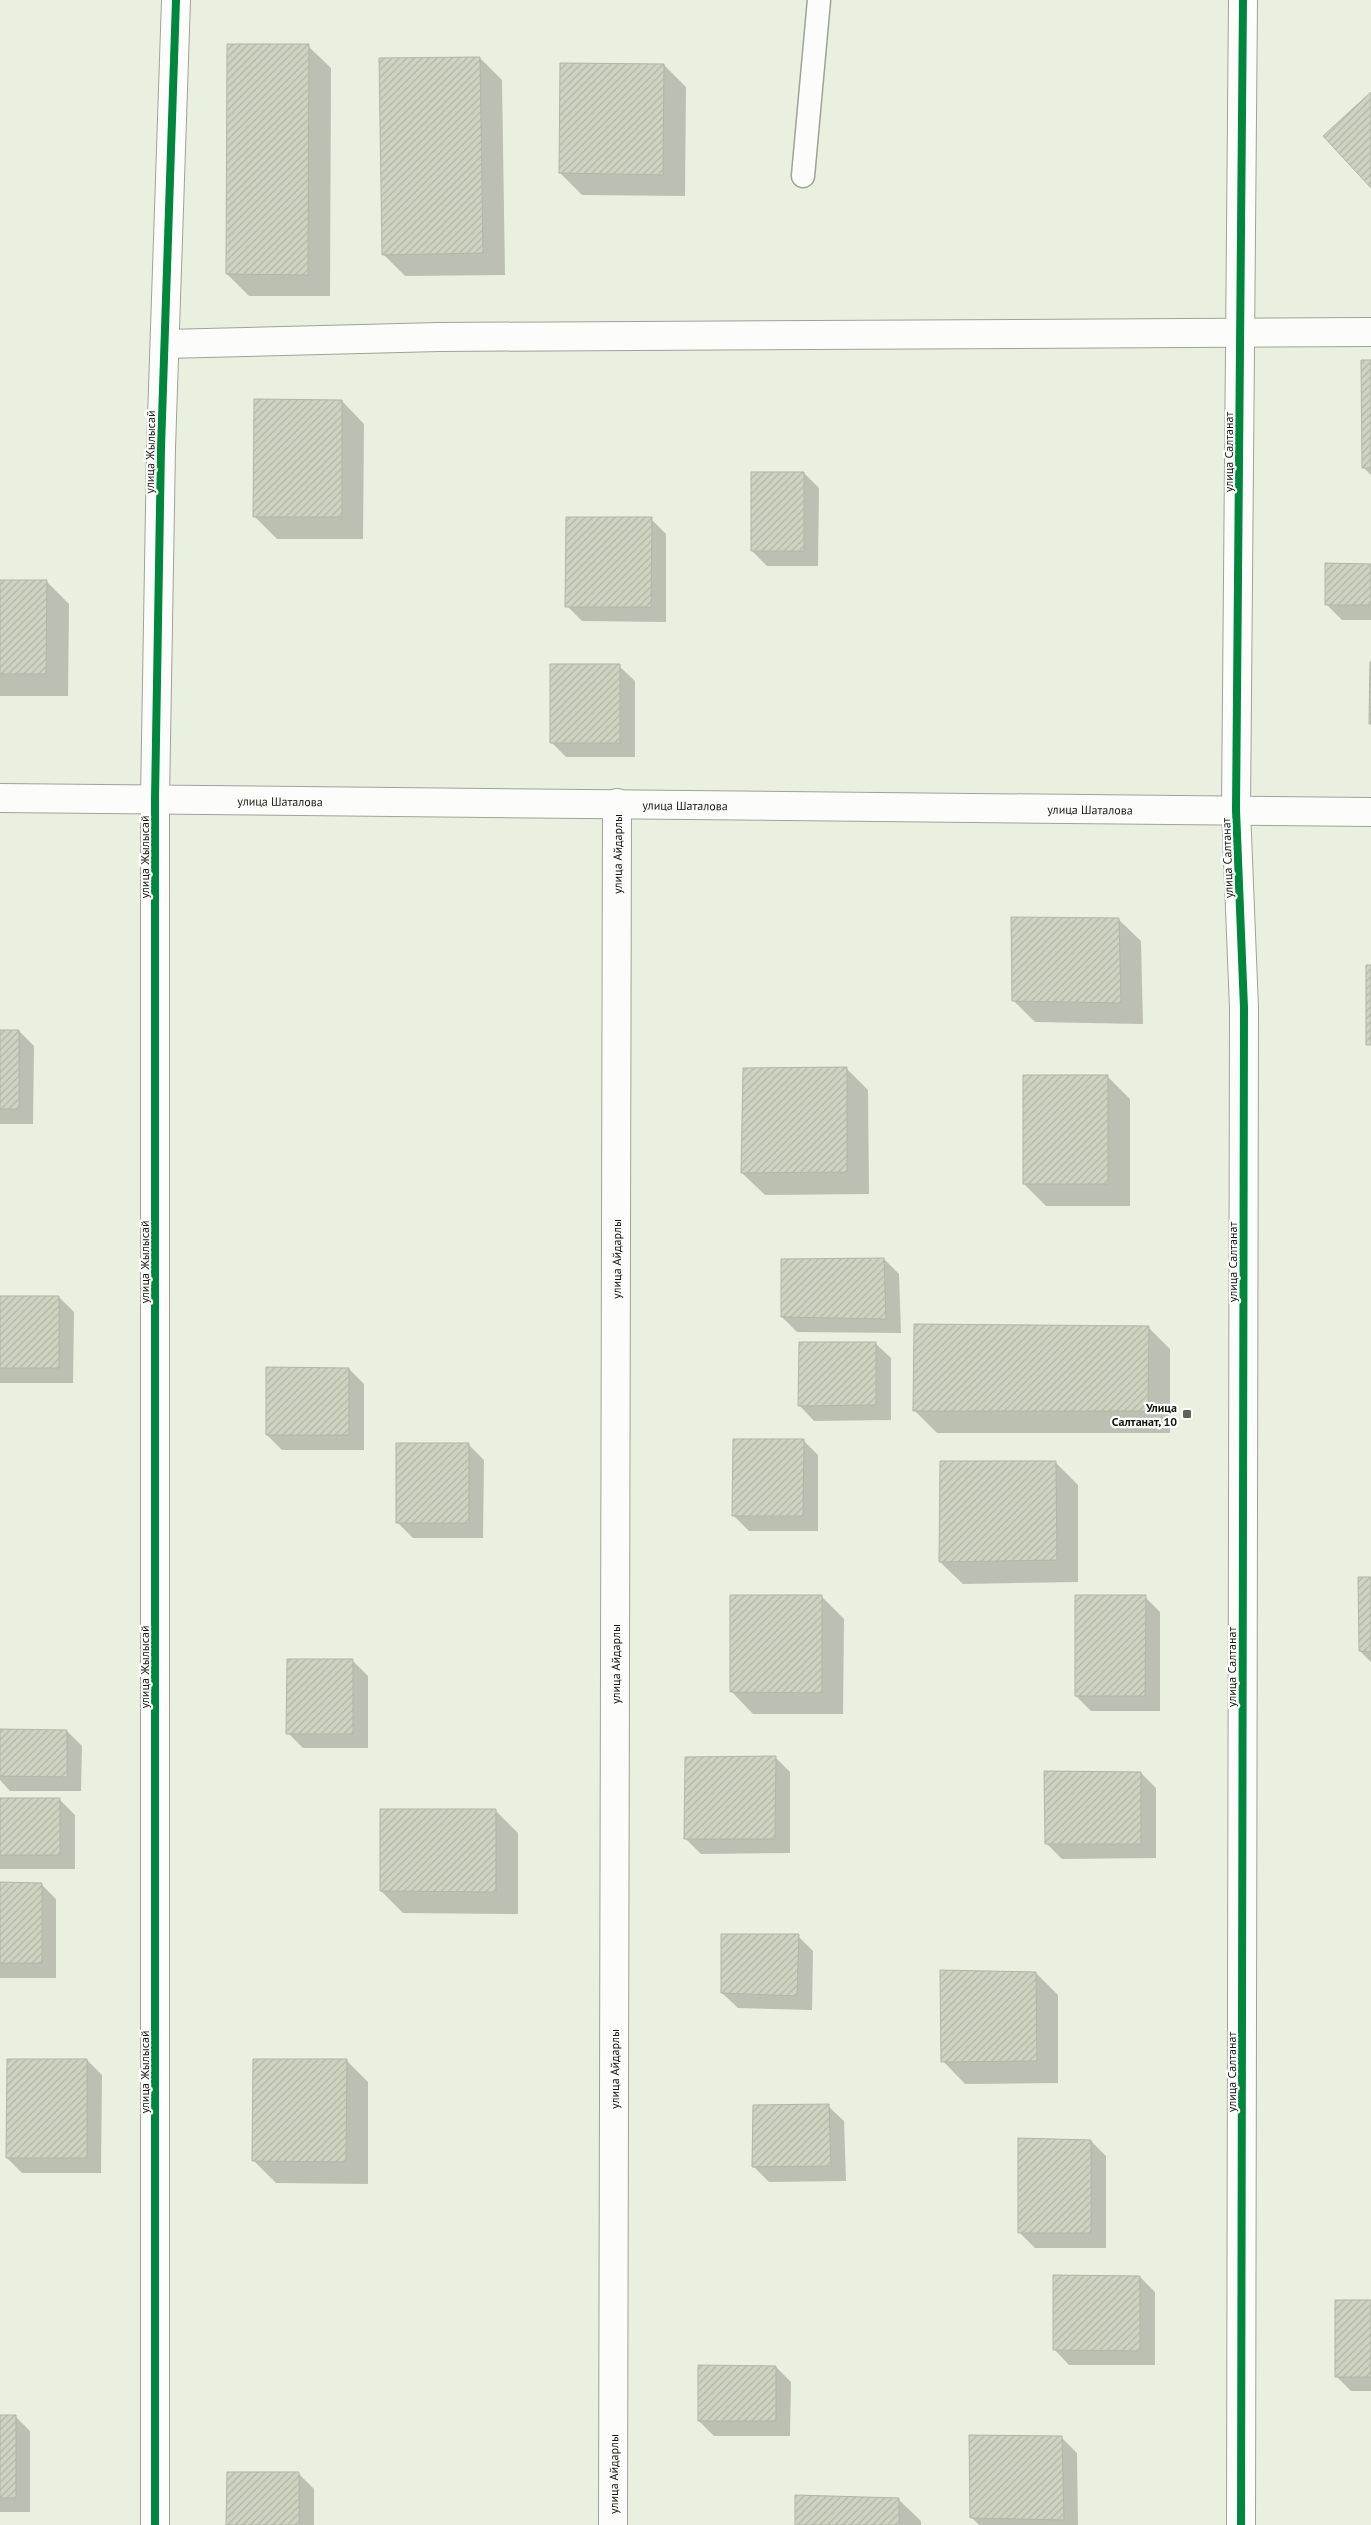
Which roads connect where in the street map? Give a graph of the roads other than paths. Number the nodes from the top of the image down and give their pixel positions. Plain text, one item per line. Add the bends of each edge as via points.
1 (176, 0) edge
2 (819, 0) edge
3 (1243, 0) edge
4 (803, 176) dead end
5 (1240, 332) junction
6 (1371, 332) edge
7 (165, 344) junction
8 (0, 798) edge
9 (155, 799) junction
10 (617, 802) junction
11 (1236, 810) junction
12 (1371, 812) edge
13 (155, 2525) edge
14 (613, 2525) edge
15 (1241, 2525) edge

1 - 7 street, улица Жылысай
2 - 4 lane
3 - 5 street, улица Салтанат
5 - 6 street
5 - 7 street via 439,337
5 - 11 street, улица Салтанат
7 - 9 street, улица Жылысай
8 - 9 street, улица Шаталова
9 - 10 street, улица Шаталова
9 - 13 street, улица Жылысай
10 - 11 street, улица Шаталова
10 - 14 street, улица Айдарлы
11 - 12 street, улица Шаталова
11 - 15 street, улица Салтанат via 1244,1008

